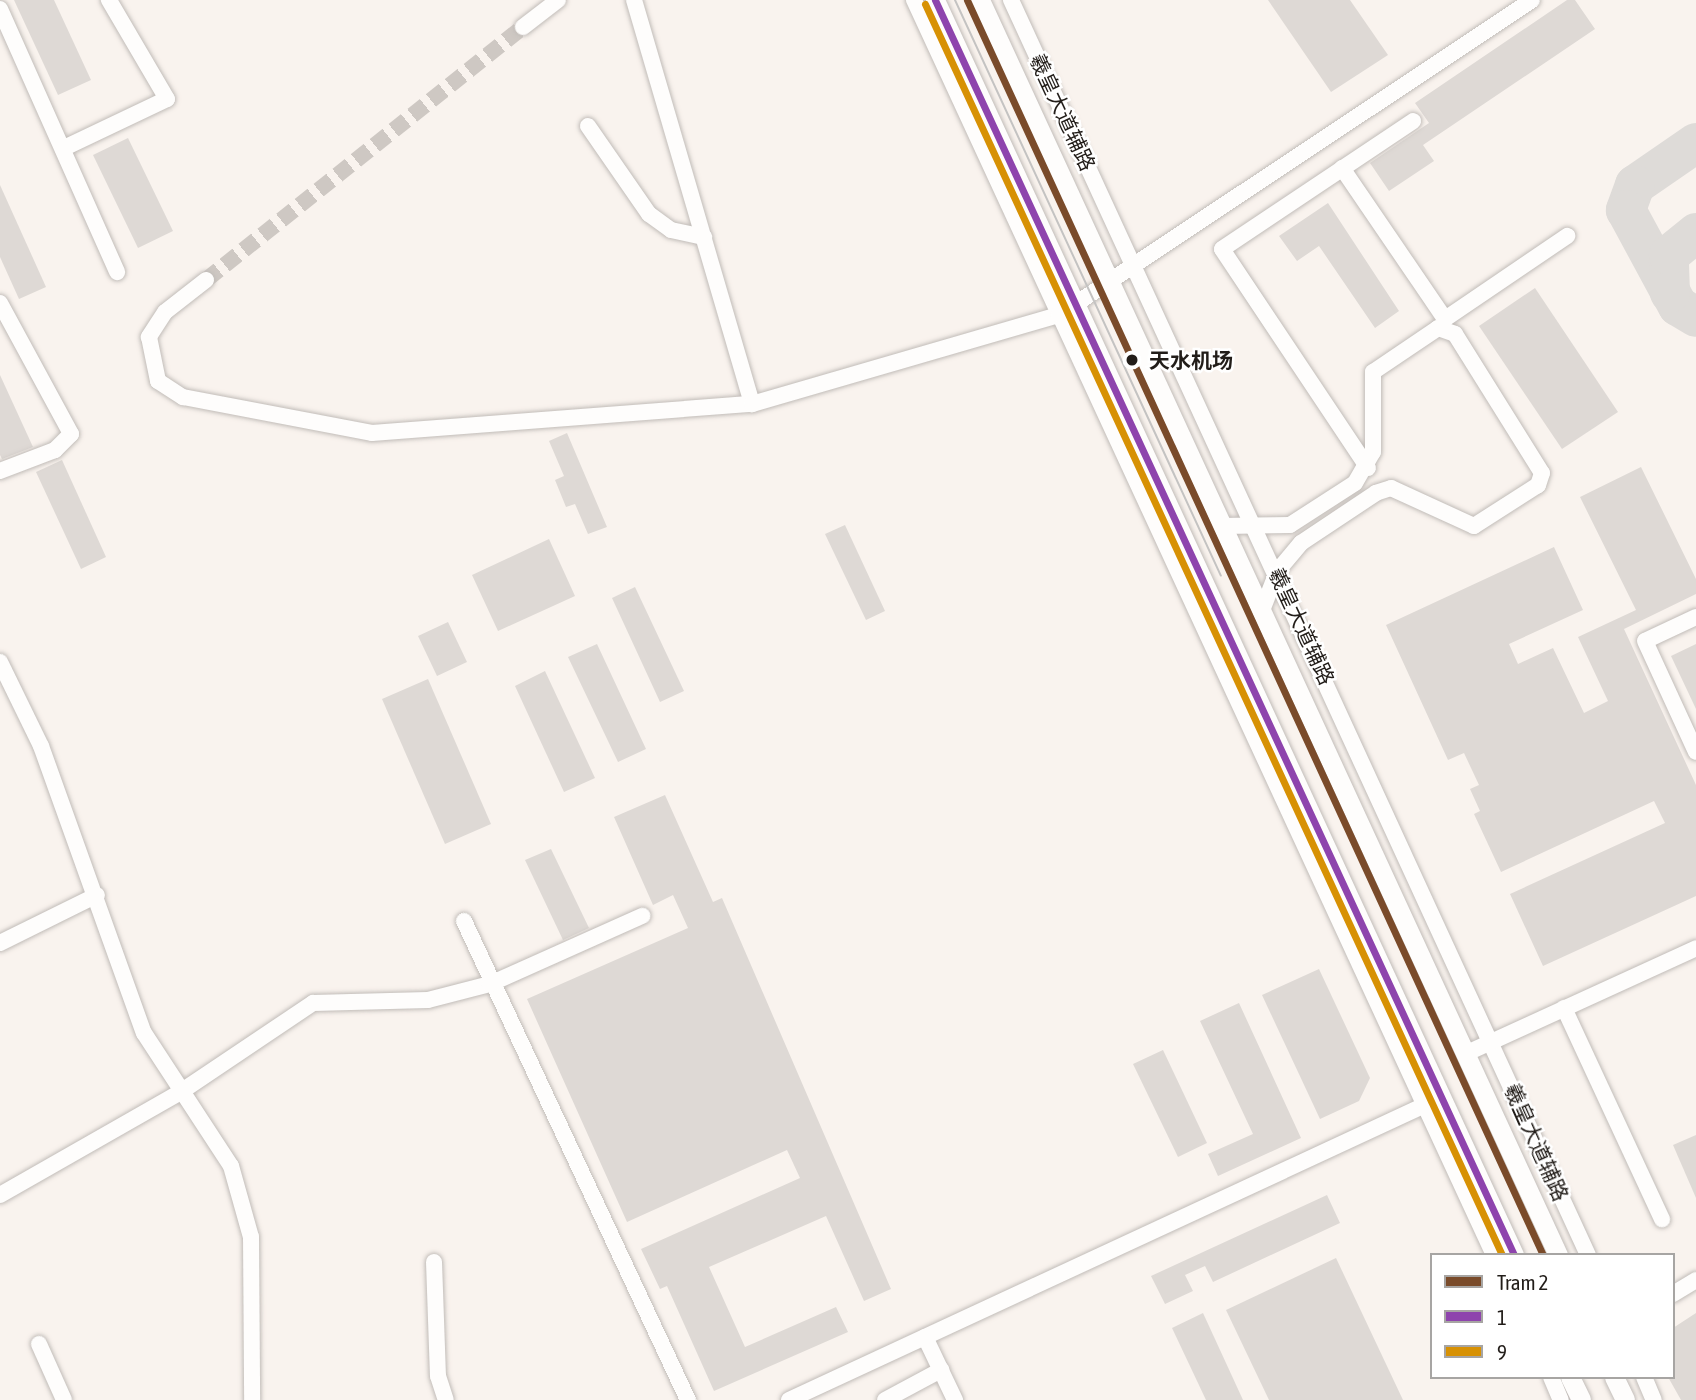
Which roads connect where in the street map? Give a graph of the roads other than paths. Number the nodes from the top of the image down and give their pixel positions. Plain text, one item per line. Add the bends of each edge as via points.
1 (109, 0) edge
2 (558, 0) edge
3 (634, 0) edge
4 (914, 0) edge
5 (935, 0) edge
6 (979, 0) edge
7 (1011, 0) edge
8 (1532, 0) edge
9 (0, 9) edge
10 (523, 27) tunnel mouth
11 (1413, 121) dead end
12 (588, 127) dead end
13 (64, 148) junction
14 (1342, 168) junction
15 (1567, 236) dead end
16 (704, 237) junction
17 (1136, 267) junction
18 (117, 272) dead end
19 (206, 280) tunnel mouth
20 (1108, 284) junction
21 (0, 303) edge
22 (1068, 310) junction
23 (1445, 319) junction
24 (1429, 330) junction
25 (1455, 334) junction
26 (752, 404) junction
27 (1368, 468) junction
28 (0, 471) edge
29 (1221, 526) junction
30 (1257, 527) junction
31 (1277, 572) junction
32 (1261, 613) junction
33 (1696, 617) edge
34 (0, 662) edge
35 (1696, 752) edge
36 (97, 895) junction
37 (642, 916) dead end
38 (464, 921) dead end
39 (0, 943) edge
40 (1696, 948) edge
41 (490, 984) junction
42 (1564, 1008) junction
43 (1492, 1041) junction
44 (1465, 1054) junction
45 (182, 1091) junction
46 (1425, 1105) junction
47 (0, 1195) edge
48 (1662, 1219) dead end
49 (1493, 1253) edge
50 (1513, 1253) edge
51 (1557, 1253) edge
52 (1587, 1253) edge
53 (434, 1262) dead end
54 (1696, 1280) edge
55 (1675, 1293) edge
56 (925, 1337) junction
57 (39, 1344) dead end
58 (941, 1370) junction
59 (1552, 1379) edge
60 (1571, 1379) edge
61 (1615, 1379) edge
62 (1645, 1379) edge
63 (64, 1400) edge
64 (252, 1400) edge
65 (446, 1400) edge
66 (688, 1400) edge
67 (789, 1400) edge
68 (885, 1400) edge
69 (955, 1400) edge
70 (1561, 1400) edge
71 (1581, 1400) edge
72 (1625, 1400) edge
73 (1654, 1400) edge

1 - 13 street via 167,99
2 - 10 street
3 - 16 street
4 - 22 street
5 - 22 main road
6 - 20 main road
7 - 17 street, 羲皇大道辅路
8 - 17 street
9 - 13 street
11 - 14 street
12 - 16 street via 649,214 671,230
13 - 18 street
14 - 23 street
14 - 27 street via 1222,249
15 - 23 street
16 - 26 street
17 - 20 street
17 - 30 street, 羲皇大道辅路
19 - 26 street via 165,312 149,337 158,380 183,397 372,433
20 - 22 street
20 - 29 main road
21 - 28 street via 71,434 55,450
22 - 26 street
22 - 46 street
22 - 50 main road
23 - 24 street
23 - 25 street
24 - 25 street
24 - 27 street via 1369,380
25 - 31 street via 1537,461 1538,485 1474,526 1391,488 1301,542
27 - 30 street via 1290,525
29 - 30 street
29 - 32 main road
30 - 31 street, 羲皇大道辅路
31 - 32 street
31 - 43 street, 羲皇大道辅路
32 - 44 main road
33 - 35 street via 1645,641
34 - 36 street via 41,746
36 - 39 street
36 - 45 street via 144,1033
37 - 41 street
38 - 41 street
40 - 42 street
41 - 45 street via 428,1000 313,1003
41 - 66 street
42 - 43 street
42 - 48 street
43 - 44 street
43 - 52 street, 羲皇大道辅路
44 - 51 main road
45 - 47 street
45 - 64 street via 231,1166 250,1237
46 - 49 street
46 - 56 street
53 - 65 street via 438,1376
54 - 55 street
56 - 58 street
56 - 67 street
57 - 63 street
58 - 68 street
58 - 69 street
59 - 70 street
60 - 71 main road
61 - 72 main road
62 - 73 street

